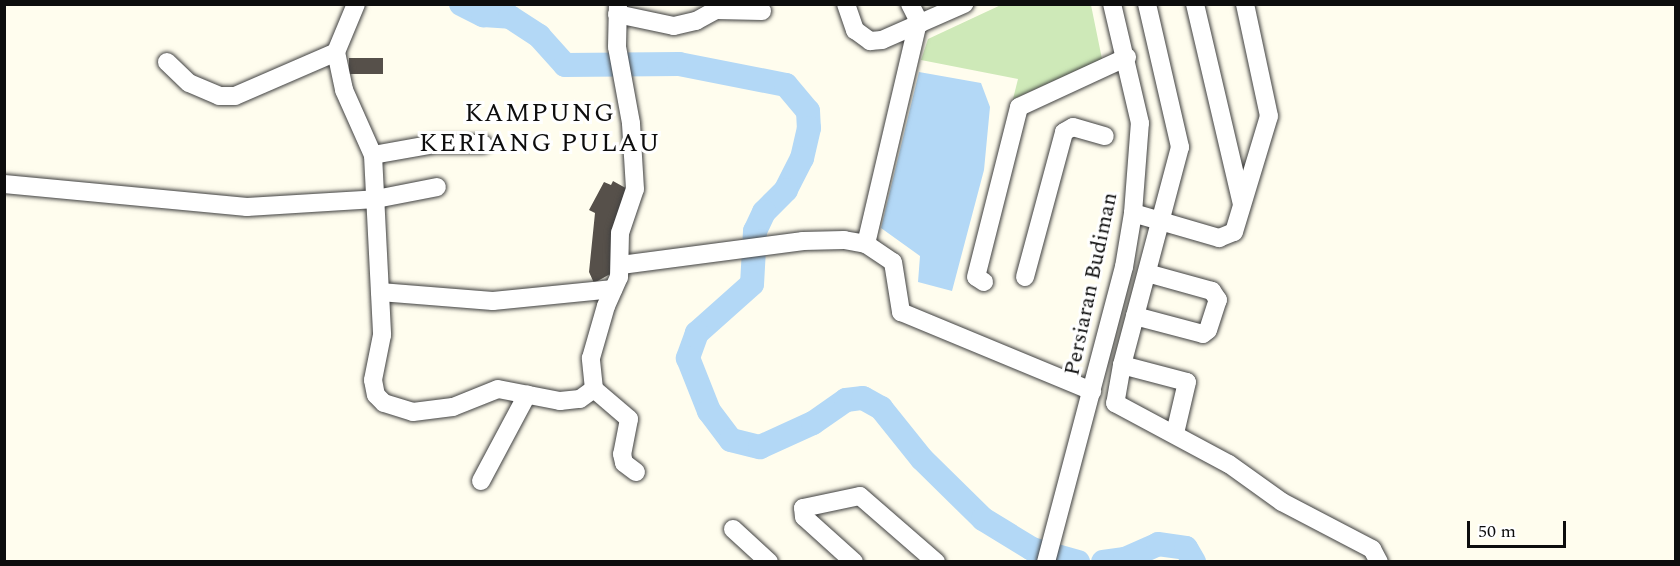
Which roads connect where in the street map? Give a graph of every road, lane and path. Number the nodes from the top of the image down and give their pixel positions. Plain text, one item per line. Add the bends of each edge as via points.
1 (356, 4) edge
2 (846, 4) edge
3 (910, 4) edge
4 (964, 4) edge
5 (1112, 4) edge
6 (1148, 4) edge
7 (1195, 4) edge
8 (1245, 4) edge
9 (618, 9) edge
10 (762, 12) dead end
11 (918, 25) junction
12 (336, 52) junction
13 (1126, 57) junction
14 (167, 62) dead end
15 (1105, 136) dead end
16 (483, 144) dead end
17 (374, 155) junction
18 (4, 184) edge
19 (437, 187) dead end
20 (376, 199) junction
21 (1243, 206) junction
22 (1133, 213) junction
23 (1161, 223) junction
24 (866, 244) junction
25 (621, 265) junction
26 (1147, 273) junction
27 (1025, 277) dead end
28 (984, 282) dead end
29 (613, 289) junction
30 (380, 292) junction
31 (1135, 316) junction
32 (1122, 365) junction
33 (594, 389) junction
34 (1092, 392) junction
35 (527, 395) junction
36 (1175, 433) junction
37 (636, 472) dead end
38 (481, 481) dead end
39 (733, 529) dead end
40 (769, 561) edge
41 (854, 561) edge
42 (936, 561) edge
43 (1046, 561) edge
44 (1379, 561) edge

1 - 12 street
2 - 11 street via 855,30 870,41
3 - 11 street
4 - 11 street
5 - 13 street, Persiaran Budiman
6 - 23 street via 1180,147
7 - 21 street
8 - 21 street via 1269,116
9 - 10 street via 674,26 696,21 716,10
9 - 25 street via 619,59 635,189 620,233
11 - 24 street
12 - 14 street via 235,96 219,96 189,83
12 - 17 street via 344,90
13 - 22 street, Persiaran Budiman via 1140,123
13 - 28 street via 1019,107 976,277
15 - 27 street via 1073,127 1064,132
16 - 17 street via 434,144
17 - 20 street
18 - 20 street via 247,207
19 - 20 street
20 - 30 street
21 - 23 street via 1234,232 1225,238
22 - 23 street
22 - 34 street, Persiaran Budiman
23 - 26 street
24 - 25 street via 844,240 774,245
24 - 34 street via 893,262 901,312
25 - 29 street
26 - 31 street
26 - 31 street via 1217,295 1208,330 1203,334
29 - 30 street via 493,301
29 - 33 street via 591,358
30 - 35 street via 382,335 373,380 376,395 384,403 413,412 453,407 498,389
31 - 32 street
32 - 36 street via 1115,398 1117,407
32 - 36 street via 1183,379 1189,388
33 - 35 street via 580,399 560,401
33 - 37 street via 629,419 622,454 624,463
34 - 43 street, Persiaran Budiman
35 - 38 street
36 - 44 street via 1282,502 1372,549
39 - 40 street
41 - 42 street via 802,511 814,503 853,496 867,500

